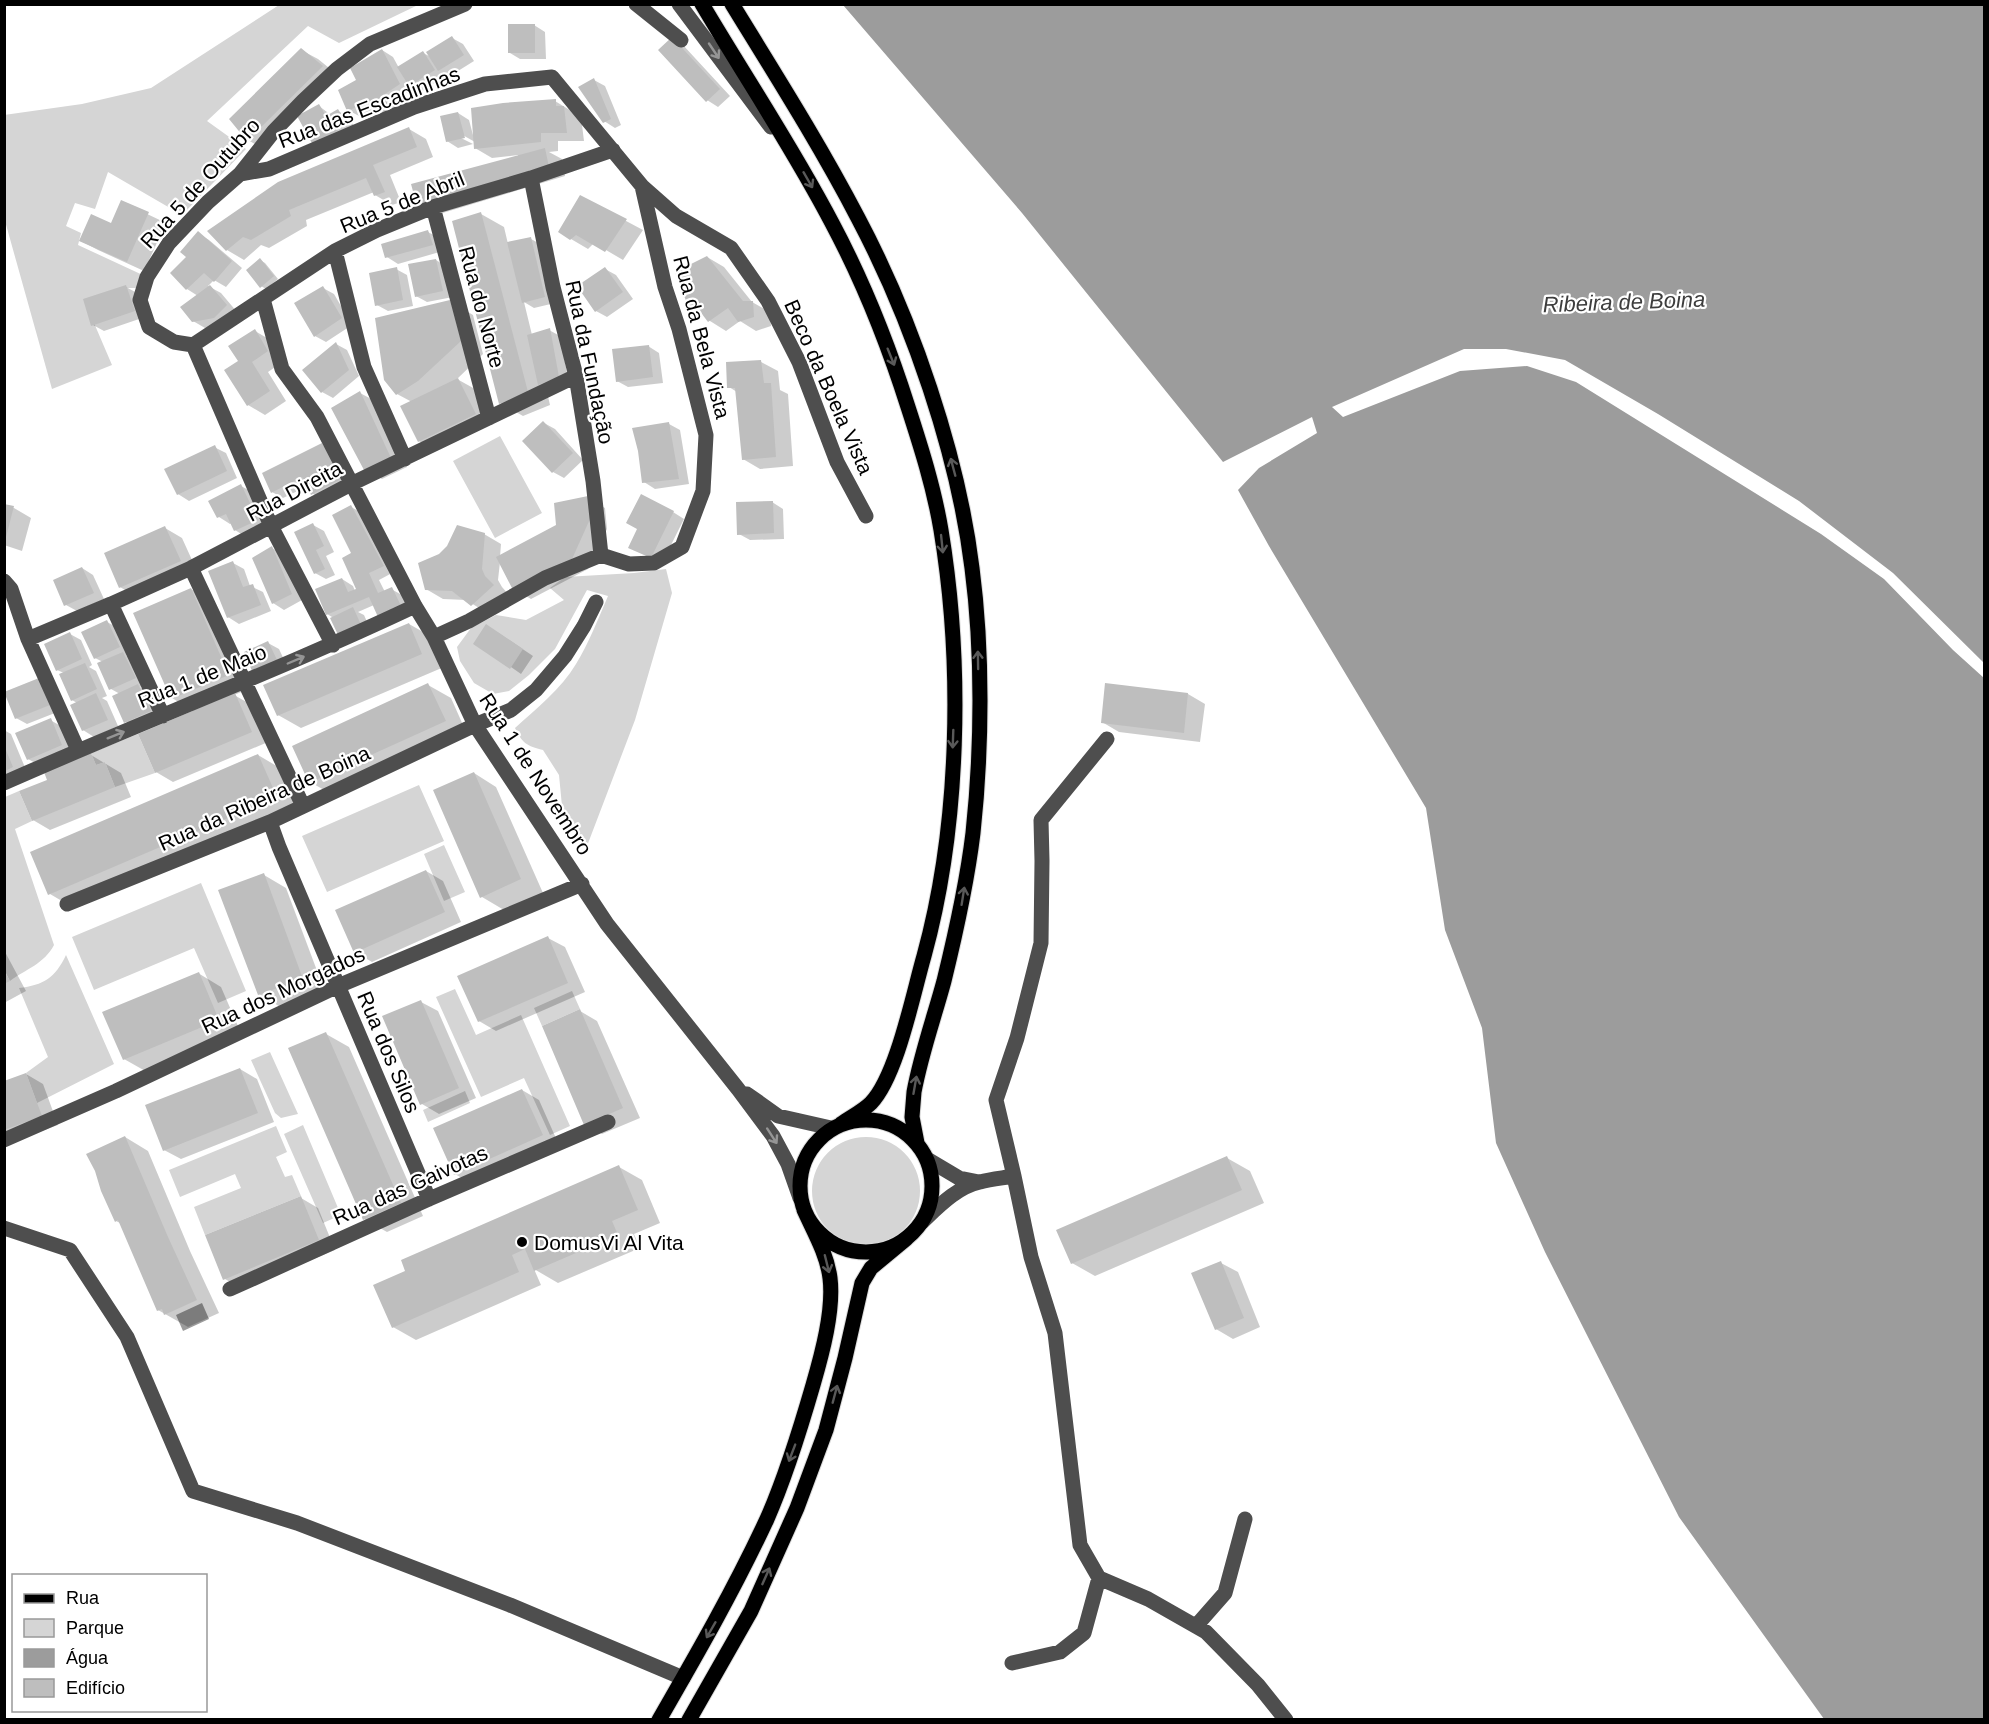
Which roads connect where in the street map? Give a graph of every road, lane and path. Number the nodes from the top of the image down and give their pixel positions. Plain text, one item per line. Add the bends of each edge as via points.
1 (465, 4) edge
2 (636, 4) edge
3 (679, 4) edge
4 (702, 4) edge
5 (732, 4) edge
6 (681, 40) dead end
7 (613, 150) junction
8 (795, 159) junction
9 (240, 174) junction
10 (531, 178) junction
11 (642, 186) junction
12 (433, 207) junction
13 (335, 251) junction
14 (263, 299) junction
15 (193, 345) junction
16 (576, 376) junction
17 (489, 418) junction
18 (405, 459) junction
19 (351, 484) junction
20 (866, 516) dead end
21 (271, 526) junction
22 (601, 555) junction
23 (191, 568) junction
24 (4, 581) edge
25 (596, 602) dead end
26 (111, 604) junction
27 (415, 606) junction
28 (434, 637) junction
29 (28, 639) junction
30 (333, 645) junction
31 (246, 682) junction
32 (163, 716) junction
33 (475, 725) junction
34 (1107, 739) dead end
35 (78, 750) junction
36 (4, 783) edge
37 (303, 806) junction
38 (270, 822) junction
39 (582, 884) junction
40 (67, 904) dead end
41 (338, 986) junction
42 (738, 1089) junction
43 (608, 1122) dead end
44 (836, 1126) junction
45 (4, 1140) edge
46 (917, 1143) junction
47 (927, 1159) junction
48 (1014, 1176) junction
49 (979, 1182) junction
50 (429, 1199) junction
51 (802, 1204) junction
52 (922, 1222) junction
53 (4, 1228) edge
54 (906, 1239) junction
55 (230, 1289) dead end
56 (1245, 1519) dead end
57 (1099, 1578) junction
58 (1196, 1626) junction
59 (1012, 1663) dead end
60 (683, 1678) junction
61 (659, 1719) edge
62 (689, 1719) edge
63 (1286, 1719) edge

1 - 9 street, Rua 5 de Outubro via 370,44 337,69 274,131
2 - 6 street
3 -> 8 street
4 - 8 main road
46 -> 5 main road via 912,1117 914,1092 961,908 972,834 980,741 972,568 954,472 904,320 859,219
7 - 9 street, Rua das Escadinhas via 552,77 485,84 414,107 269,169
7 - 10 street, Rua 5 de Abril
7 - 11 street, Rua das Escadinhas
8 -> 44 main road via 832,222 865,292 922,448 941,529 952,632 953,750 941,881 930,932 890,1071 869,1106
9 - 15 street, Rua 5 de Outubro via 169,243 143,288 140,300 149,327 174,342
10 - 12 street, Rua 5 de Abril
10 - 16 street, Rua da Fundação
11 - 20 street, Beco da Boela Vista via 676,216 731,248 768,301 799,362 837,462
11 - 22 street, Rua da Bela Vista via 664,287 679,328 706,435 703,491 682,547 654,564 629,564
12 - 13 street, Rua 5 de Abril
12 - 17 street, Rua do Norte
13 - 14 street, Rua 5 de Abril
13 - 18 street via 364,367
14 - 15 street, Rua 5 de Abril
14 - 19 street, Rua 1 de Novembro via 282,369 317,417
15 - 21 street
16 - 17 street, Rua Direita
16 - 22 street, Rua da Fundação
17 - 18 street, Rua Direita
18 - 19 street, Rua Direita
19 - 21 street, Rua Direita
19 - 27 street, Rua 1 de Novembro
21 - 23 street, Rua Direita
21 - 30 street
22 - 28 street via 545,578
23 - 26 street, Rua Direita
23 - 31 street
24 - 29 street via 11,589
25 - 33 street, Rua da Ribeira de Boina via 565,656 536,690 511,710
26 - 29 street, Rua Direita
26 - 32 street
27 - 28 street, Rua 1 de Novembro
27 - 30 street, Rua 1 de Maio
28 - 33 street, Rua 1 de Novembro
29 - 35 street
31 -> 30 street, Rua 1 de Maio
31 - 32 street, Rua 1 de Maio
31 - 37 street
35 -> 32 street, Rua 1 de Maio
33 - 37 street, Rua da Ribeira de Boina
33 - 39 street, Rua 1 de Novembro
34 - 48 street via 1041,820 1041,943 1017,1038 996,1100
35 - 36 street, Rua 1 de Maio
37 - 38 street, Rua da Ribeira de Boina
38 - 40 street, Rua da Ribeira de Boina
38 - 41 street, Rua dos Silos
39 - 41 street, Rua dos Morgados
39 - 42 street, Rua 1 de Novembro via 607,924
41 - 45 street, Rua dos Morgados
41 - 50 street, Rua dos Silos
42 - 44 street via 778,1116
42 -> 51 street via 773,1136
43 - 50 street, Rua das Gaivotas
44 - 46 main road via 862,1119 882,1121 901,1129
44 - 51 main road via 816,1141 805,1158 799,1177
46 - 47 main road
47 - 49 street via 959,1178
47 - 52 main road via 932,1180 930,1202
48 - 49 street
48 - 57 street via 1031,1257 1055,1333 1080,1545
49 - 52 street via 944,1201
50 - 55 street, Rua das Gaivotas
51 - 54 main road via 814,1228 848,1250 868,1252
51 -> 60 main road via 826,1258 830,1280 821,1357 797,1438 767,1517 717,1620
52 - 54 main road
53 - 60 street via 70,1250 127,1336 193,1491 308,1527 510,1605
62 -> 54 main road via 751,1611 797,1508 826,1430 862,1283 871,1268
56 - 58 street via 1225,1593
57 - 58 street
57 - 59 street via 1084,1633 1059,1652
58 - 63 street via 1258,1684
60 - 61 main road

